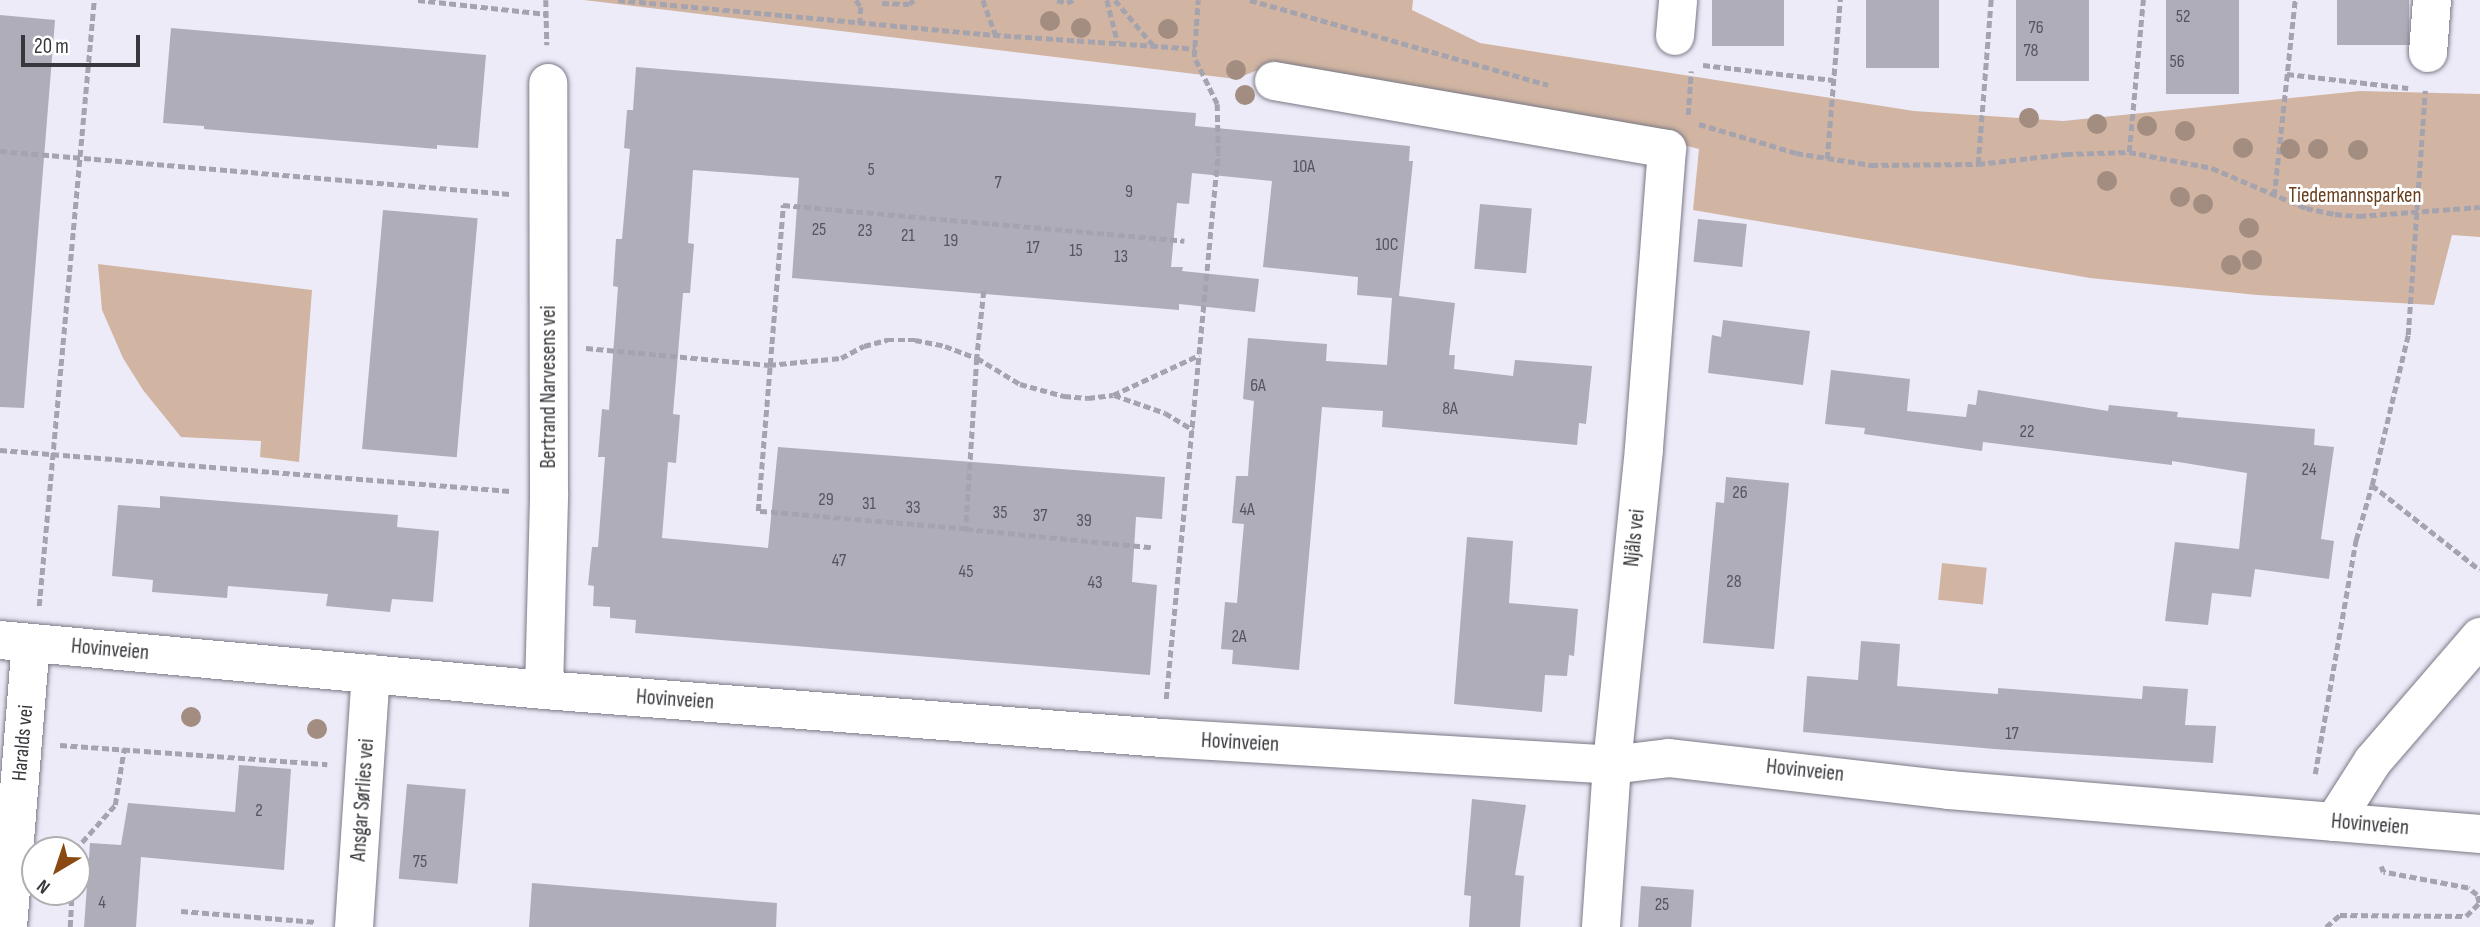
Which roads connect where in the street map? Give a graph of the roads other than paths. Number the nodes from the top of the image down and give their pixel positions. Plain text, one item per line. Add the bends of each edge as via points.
1 (2432, 0) edge
2 (2428, 52) road end
3 (1273, 81) dead end
4 (548, 83) dead end
5 (23, 631) edge
6 (2480, 637) edge
7 (371, 674) junction
8 (544, 690) junction
9 (1612, 765) junction
10 (2321, 821) junction
11 (2480, 834) edge
12 (343, 925) edge
13 (8, 927) edge
14 (1601, 927) edge

1 - 2 street
3 - 9 street, Njåls vei via 1677,135
4 - 8 street, Bertrand Narvesens vei via 549,493
5 - 7 street, Hovinveien
5 - 13 street, Haralds vei
6 - 10 street
7 - 8 street, Hovinveien
7 - 12 street, Ansgar Sørlies vei
8 - 9 street, Hovinveien via 1161,738
9 - 10 street, Hovinveien via 1670,758 1949,790
9 - 14 street, Njåls vei
10 - 11 street, Hovinveien

